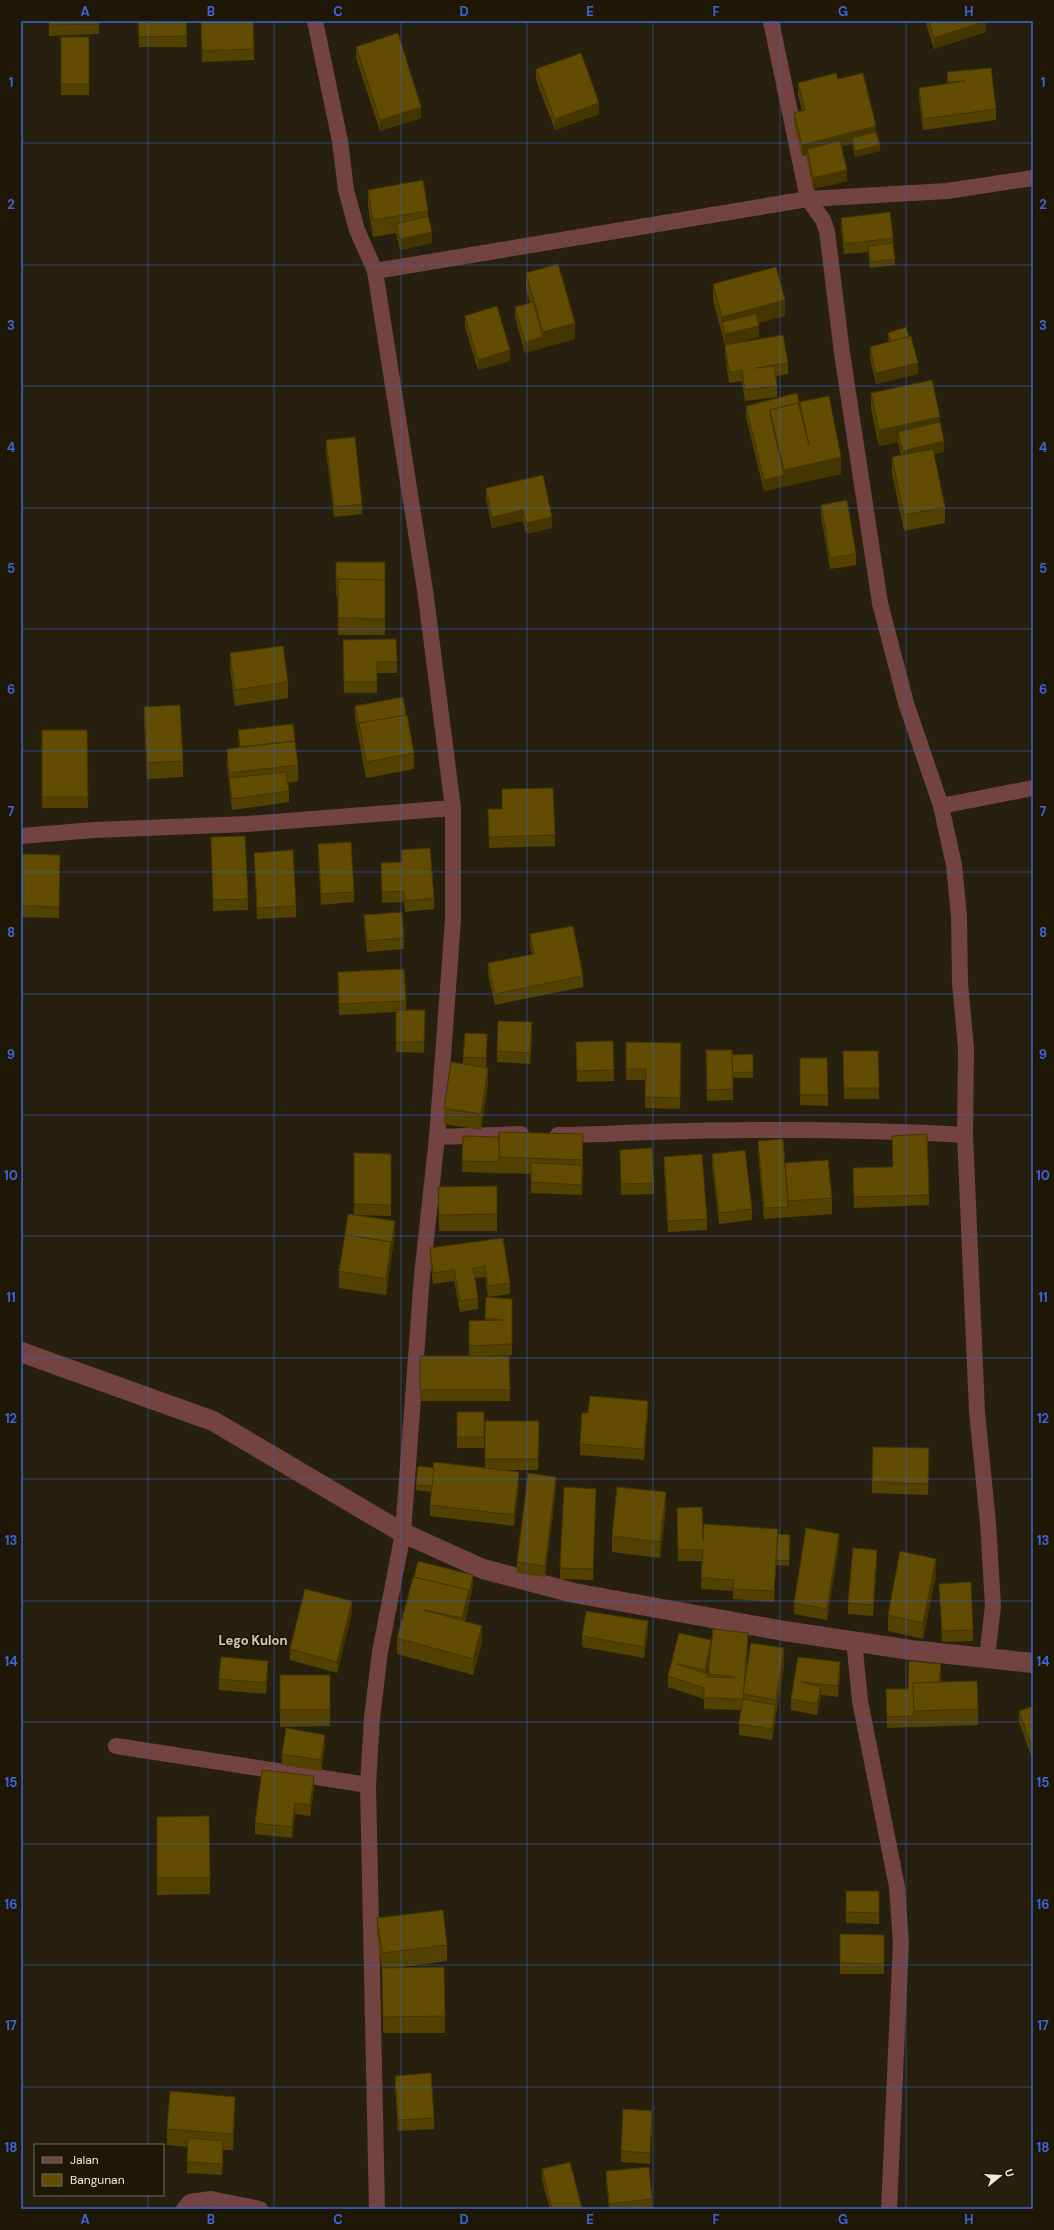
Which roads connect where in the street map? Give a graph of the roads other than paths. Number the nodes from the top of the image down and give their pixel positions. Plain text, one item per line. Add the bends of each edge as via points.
1 (315, 21) edge
2 (771, 21) edge
3 (1033, 178) edge
4 (808, 200) junction
5 (375, 271) junction
6 (1033, 788) edge
7 (941, 806) junction
8 (453, 808) junction
9 (21, 836) edge
10 (965, 1134) junction
11 (437, 1137) junction
12 (21, 1352) edge
13 (403, 1533) junction
14 (854, 1640) junction
15 (987, 1657) junction
16 (1033, 1663) edge
17 (116, 1746) dead end
18 (368, 1785) junction
19 (184, 2209) edge
20 (260, 2209) edge
21 (378, 2209) edge
22 (889, 2209) edge

1 - 5 street via 338,133 346,190 357,230
2 - 4 street
3 - 4 street via 947,191
4 - 5 street
4 - 7 street via 823,220 826,231 880,603 906,703
5 - 8 street via 425,590
6 - 7 street
7 - 10 street via 954,865 959,916 960,983 966,1048
8 - 9 street via 247,824 94,830
8 - 11 street via 453,920
10 - 11 street via 823,1131
10 - 15 street via 977,1412 993,1606
11 - 13 street via 422,1276
12 - 13 street via 213,1421
13 - 14 street via 483,1569 574,1593 784,1631
13 - 18 street via 380,1652 372,1718
14 - 15 street via 911,1650
14 - 22 street via 860,1701 897,1888 901,1942
15 - 16 street
17 - 18 street
18 - 21 street
19 - 20 street via 190,2202 211,2199

